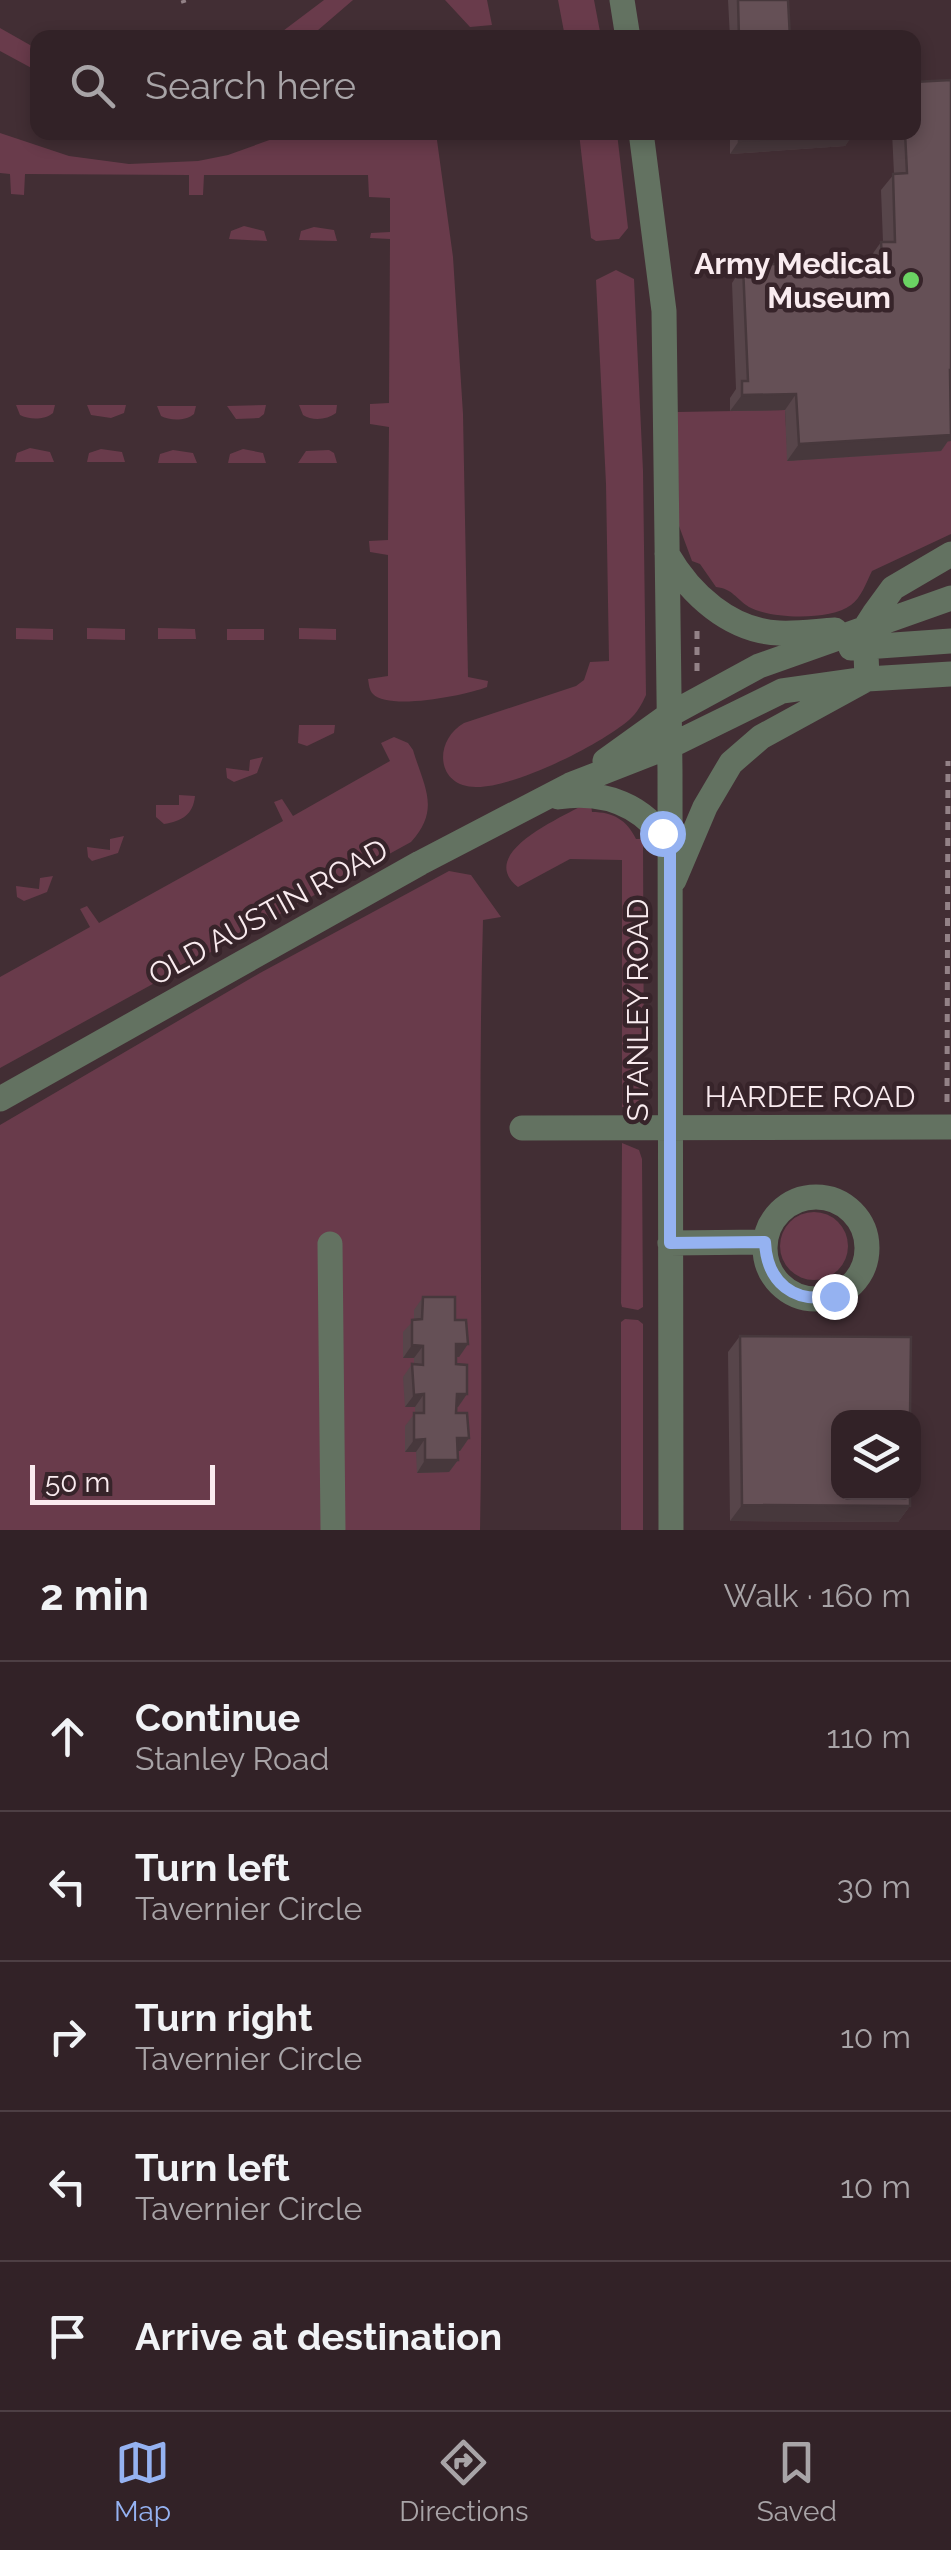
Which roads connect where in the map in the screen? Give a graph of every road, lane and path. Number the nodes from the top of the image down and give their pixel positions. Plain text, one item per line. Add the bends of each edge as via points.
1 (622, 0) edge
2 (627, 30) edge
3 (642, 140) edge
4 (667, 554) junction
5 (951, 554) edge
6 (951, 598) edge
7 (697, 616) dead end
8 (865, 637) junction
9 (951, 641) edge
10 (951, 674) edge
11 (696, 679) dead end
12 (867, 679) junction
13 (669, 716) junction
14 (670, 746) junction
15 (948, 761) dead end
16 (570, 785) junction
17 (544, 799) junction
18 (670, 846) junction
19 (670, 890) junction
20 (0, 1100) edge
21 (949, 1121) edge
22 (522, 1128) dead end
23 (670, 1128) junction
24 (765, 1242) junction
25 (670, 1243) junction
26 (330, 1244) dead end
27 (332, 1530) edge
28 (670, 1530) edge

1 - 2 street
3 - 4 street, STANLEY ROAD via 664,311
4 - 8 street via 682,580 743,624 777,633
4 - 13 street, STANLEY ROAD
5 - 8 street via 892,588
6 - 8 street, OLD AUSTIN ROAD
7 - 11 path
8 - 9 street
8 - 12 street
8 - 13 street, OLD AUSTIN ROAD via 759,666
10 - 12 street, OLD AUSTIN ROAD
12 - 14 street, OLD AUSTIN ROAD via 782,692
12 - 19 street via 761,737 731,763
13 - 14 street, STANLEY ROAD
13 - 16 street, OLD AUSTIN ROAD
14 - 16 street, OLD AUSTIN ROAD
14 - 18 street, STANLEY ROAD
15 - 21 path
16 - 17 street, OLD AUSTIN ROAD
17 - 18 street via 614,798 646,817
17 - 20 street, OLD AUSTIN ROAD
18 - 19 street, STANLEY ROAD
19 - 23 street, STANLEY ROAD
21 - 23 street, HARDEE ROAD
22 - 23 street, HARDEE ROAD
23 - 25 street, STANLEY ROAD
24 - 24 street via 772,1276 800,1297 834,1296 850,1286 866,1256 861,1224 838,1202 822,1198 806,1198 778,1213
24 - 25 street
25 - 28 street, STANLEY ROAD
26 - 27 street

